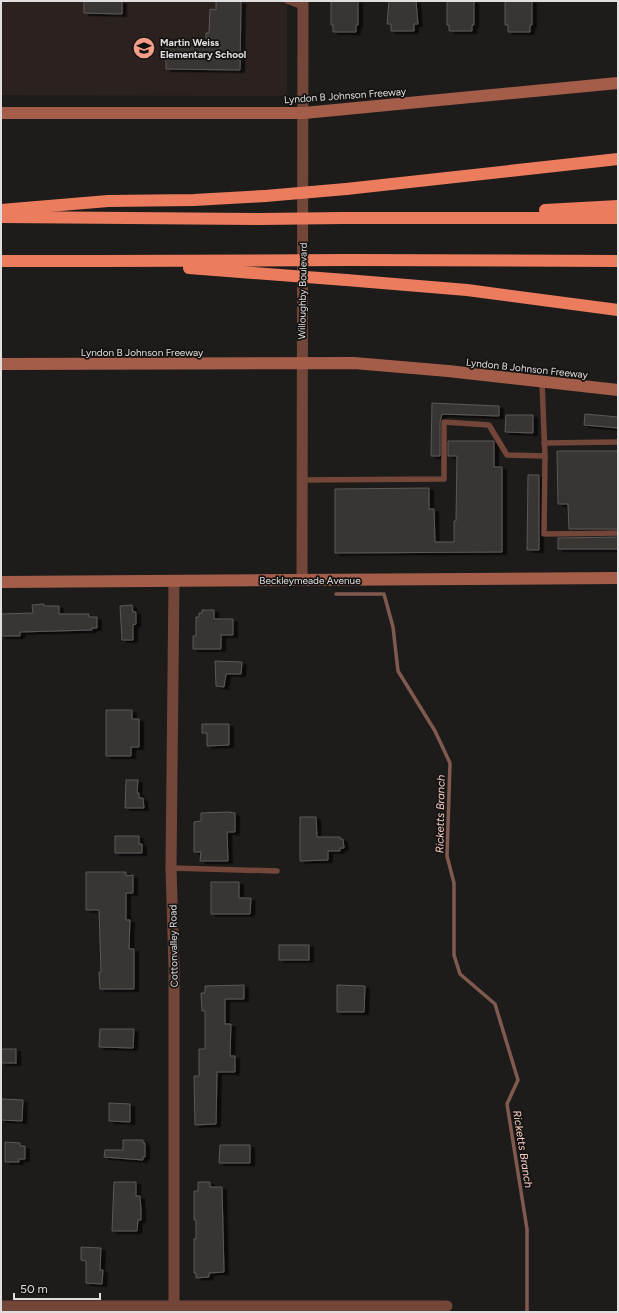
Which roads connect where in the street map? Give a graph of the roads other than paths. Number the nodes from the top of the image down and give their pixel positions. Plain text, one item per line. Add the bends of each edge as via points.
1 (287, 1) edge
2 (303, 4) edge
3 (618, 83) edge
4 (1, 113) edge
5 (304, 113) junction
6 (618, 158) edge
7 (618, 206) edge
8 (1, 210) edge
9 (1, 217) edge
10 (406, 218) junction
11 (618, 218) edge
12 (1, 261) edge
13 (102, 261) junction
14 (618, 261) edge
15 (618, 310) edge
16 (1, 364) edge
17 (301, 364) junction
18 (542, 382) junction
19 (618, 390) edge
20 (618, 442) edge
21 (544, 443) junction
22 (545, 456) junction
23 (302, 480) junction
24 (618, 533) edge
25 (618, 578) edge
26 (302, 580) junction
27 (174, 581) junction
28 (1, 582) edge
29 (171, 868) junction
30 (277, 871) dead end
31 (1, 1306) edge
32 (447, 1306) dead end
33 (174, 1309) edge

1 - 2 lane
2 - 5 street, Willoughby Boulevard
3 - 5 main road, Lyndon B Johnson Freeway
4 - 5 main road, Lyndon B Johnson Freeway
5 - 17 street, Willoughby Boulevard
6 - 8 highway, bridge via 265,196 108,201
7 - 10 highway
9 - 10 highway, bridge
10 - 11 highway
12 - 13 highway
13 - 14 highway, bridge
13 - 15 highway, bridge via 481,292
16 - 17 main road, Lyndon B Johnson Freeway
17 - 18 main road, Lyndon B Johnson Freeway via 354,364 448,371
17 - 23 street, Willoughby Boulevard
18 - 19 main road, Lyndon B Johnson Freeway
18 - 21 lane
20 - 21 lane
21 - 22 lane
22 - 23 lane via 507,455 489,425 444,422 444,479
22 - 24 lane via 544,534
23 - 26 street, Willoughby Boulevard
25 - 26 main road, Beckleymeade Avenue
26 - 27 main road, Beckleymeade Avenue
27 - 28 main road, Beckleymeade Avenue
27 - 29 street, Cottonvalley Road
29 - 30 lane
29 - 33 street, Cottonvalley Road via 174,967
31 - 33 street
32 - 33 street

